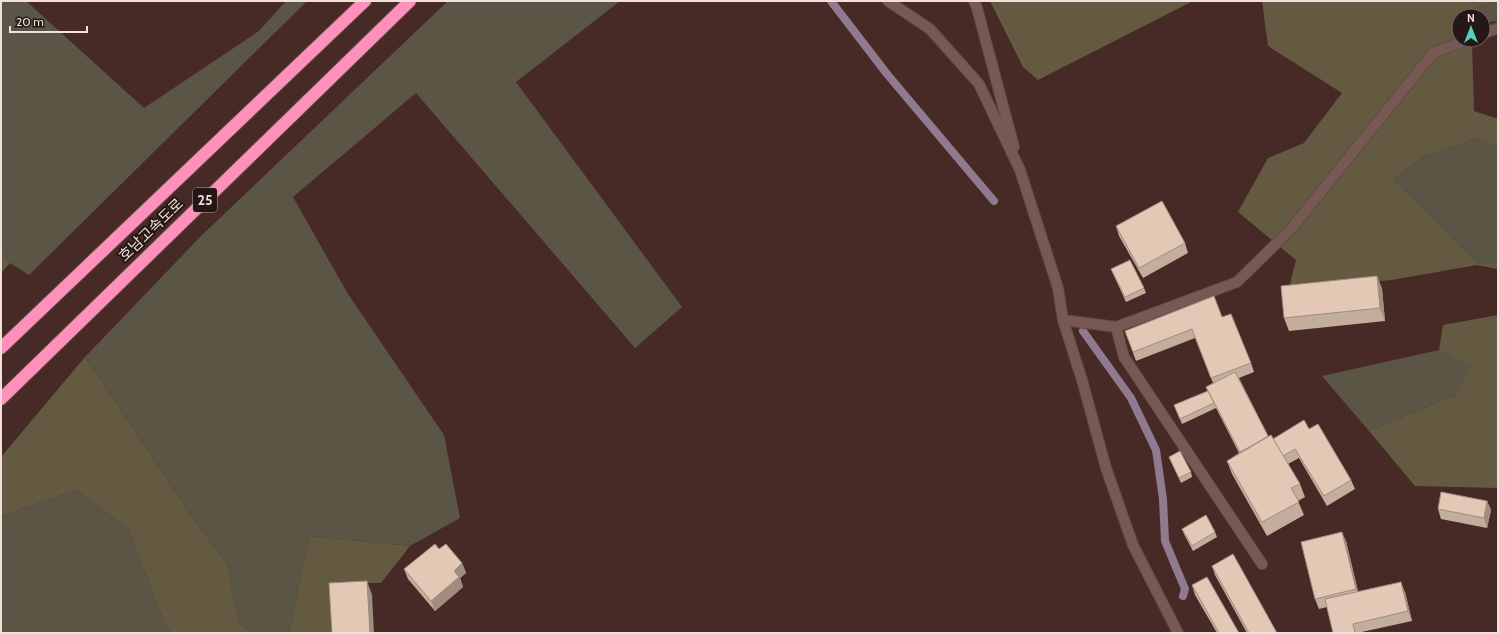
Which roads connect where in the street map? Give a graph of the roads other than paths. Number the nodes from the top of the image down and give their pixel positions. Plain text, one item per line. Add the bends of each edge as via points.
1 (365, 1) edge
2 (410, 1) edge
3 (888, 1) edge
4 (974, 1) edge
5 (1451, 46) edge
6 (1020, 170) junction
7 (1063, 320) junction
8 (1116, 327) junction
9 (1, 348) edge
10 (1, 399) edge
11 (1262, 564) dead end
12 (1178, 633) edge

1 - 9 highway, 호남고속도로 / 25
2 - 10 highway, 호남고속도로 / 25
3 - 6 street via 930,29 979,84
4 - 6 street
5 - 8 street via 1433,53 1291,229 1237,282
6 - 7 street via 1058,288
7 - 8 street
7 - 12 street via 1106,468 1133,545
8 - 11 street via 1124,357

